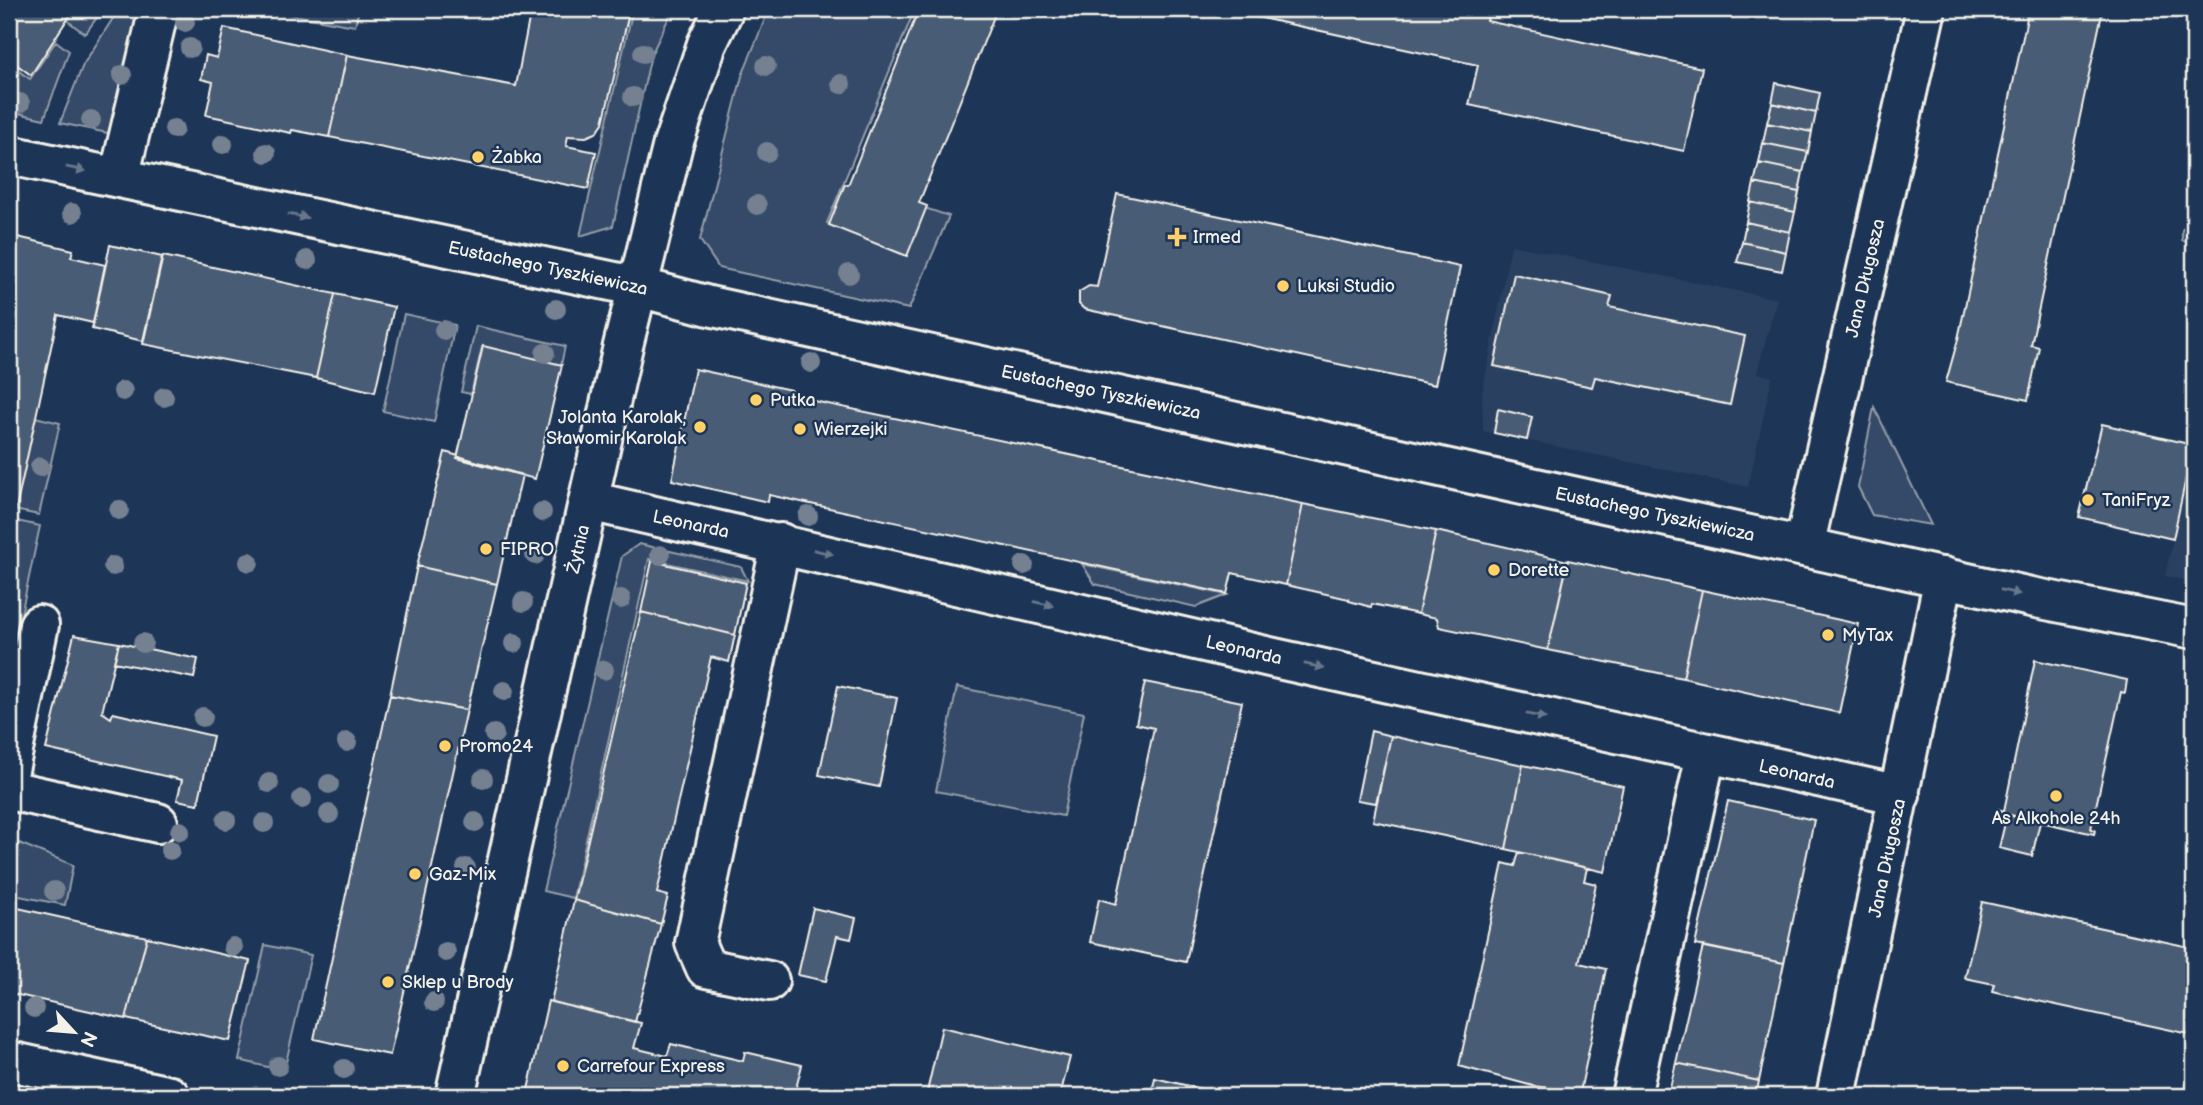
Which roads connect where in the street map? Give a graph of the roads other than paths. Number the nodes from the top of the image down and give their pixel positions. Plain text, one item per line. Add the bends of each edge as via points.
1 (159, 9) edge
2 (724, 9) edge
3 (1926, 9) edge
4 (9, 155) edge
5 (119, 178) junction
6 (639, 287) junction
7 (589, 501) junction
8 (782, 543) junction
9 (1804, 547) junction
10 (1944, 577) junction
11 (39, 625) dead end
12 (2194, 629) edge
13 (1706, 754) junction
14 (9, 770) edge
15 (9, 790) edge
16 (1900, 795) junction
17 (158, 823) dead end
18 (769, 981) dead end
19 (9, 1061) edge
20 (170, 1096) edge
21 (455, 1096) edge
22 (1631, 1096) edge
23 (1836, 1096) edge

1 - 5 street
2 - 6 street, Żytnia via 707,44 673,144
3 - 9 street, Jana Długosza
4 -> 5 street, Eustachego Tyszkiewicza
5 -> 6 street, Eustachego Tyszkiewicza
6 - 7 street, Żytnia
6 - 9 street, Eustachego Tyszkiewicza
7 - 8 street, Leonarda
7 - 21 street, Żytnia
8 -> 13 street, Leonarda
8 - 18 street via 695,943 706,968
9 - 10 street, Eustachego Tyszkiewicza
10 -> 12 street, Eustachego Tyszkiewicza
10 - 16 street, Jana Długosza
11 - 14 street
13 - 16 street, Leonarda
13 - 22 street
15 - 17 street
16 - 23 street, Jana Długosza
19 - 20 street

